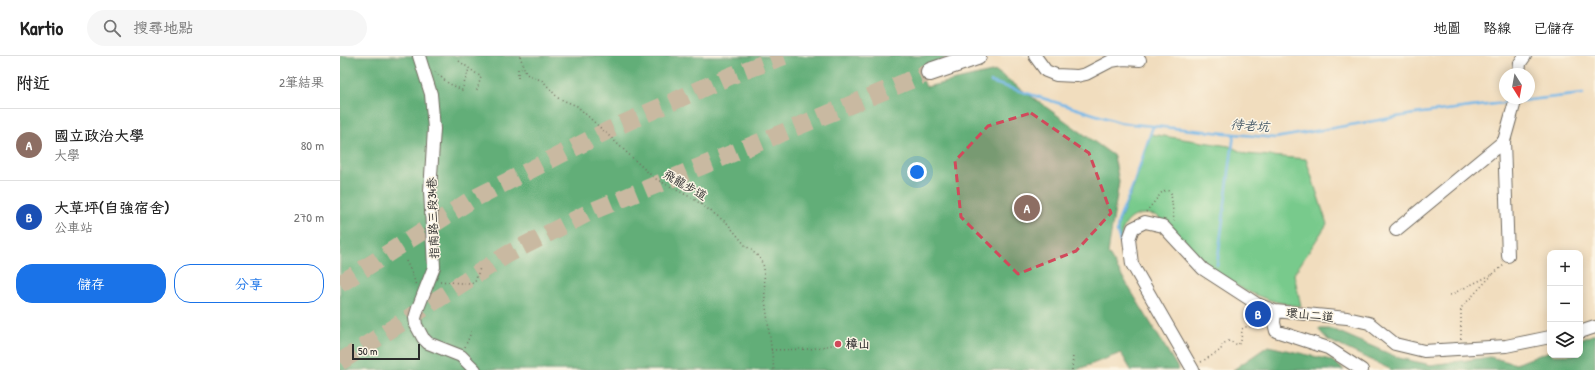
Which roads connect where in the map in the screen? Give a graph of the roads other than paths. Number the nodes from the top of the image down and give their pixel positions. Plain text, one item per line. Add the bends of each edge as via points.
1 (977, 56) edge
2 (1035, 56) edge
3 (1525, 56) edge
4 (1140, 60) dead end
5 (421, 61) edge
6 (1520, 68) edge
7 (930, 72) tunnel mouth
8 (1514, 104) edge
9 (1504, 141) junction
10 (1396, 230) dead end
11 (1508, 256) road end
12 (1275, 311) junction
13 (1595, 327) edge
14 (1583, 331) edge
15 (1547, 338) edge
16 (1192, 369) edge
17 (475, 370) edge
18 (1362, 370) edge

1 - 7 highway
2 - 4 street via 1046,71 1056,75 1077,76 1111,61 1123,58
3 - 6 street
5 - 17 street, 指南路三段34巷 via 431,94 434,128 430,190 434,267 415,318 423,338 428,343 461,356
8 - 9 street
9 - 10 street
9 - 11 street
12 - 15 street, 環山二道 via 1347,318 1369,323 1395,344 1424,351 1506,346
12 - 16 street, 環山二道 via 1257,304 1203,270 1163,226 1146,222 1133,228 1129,239 1132,264
12 - 18 street via 1276,331 1328,348
13 - 14 street

